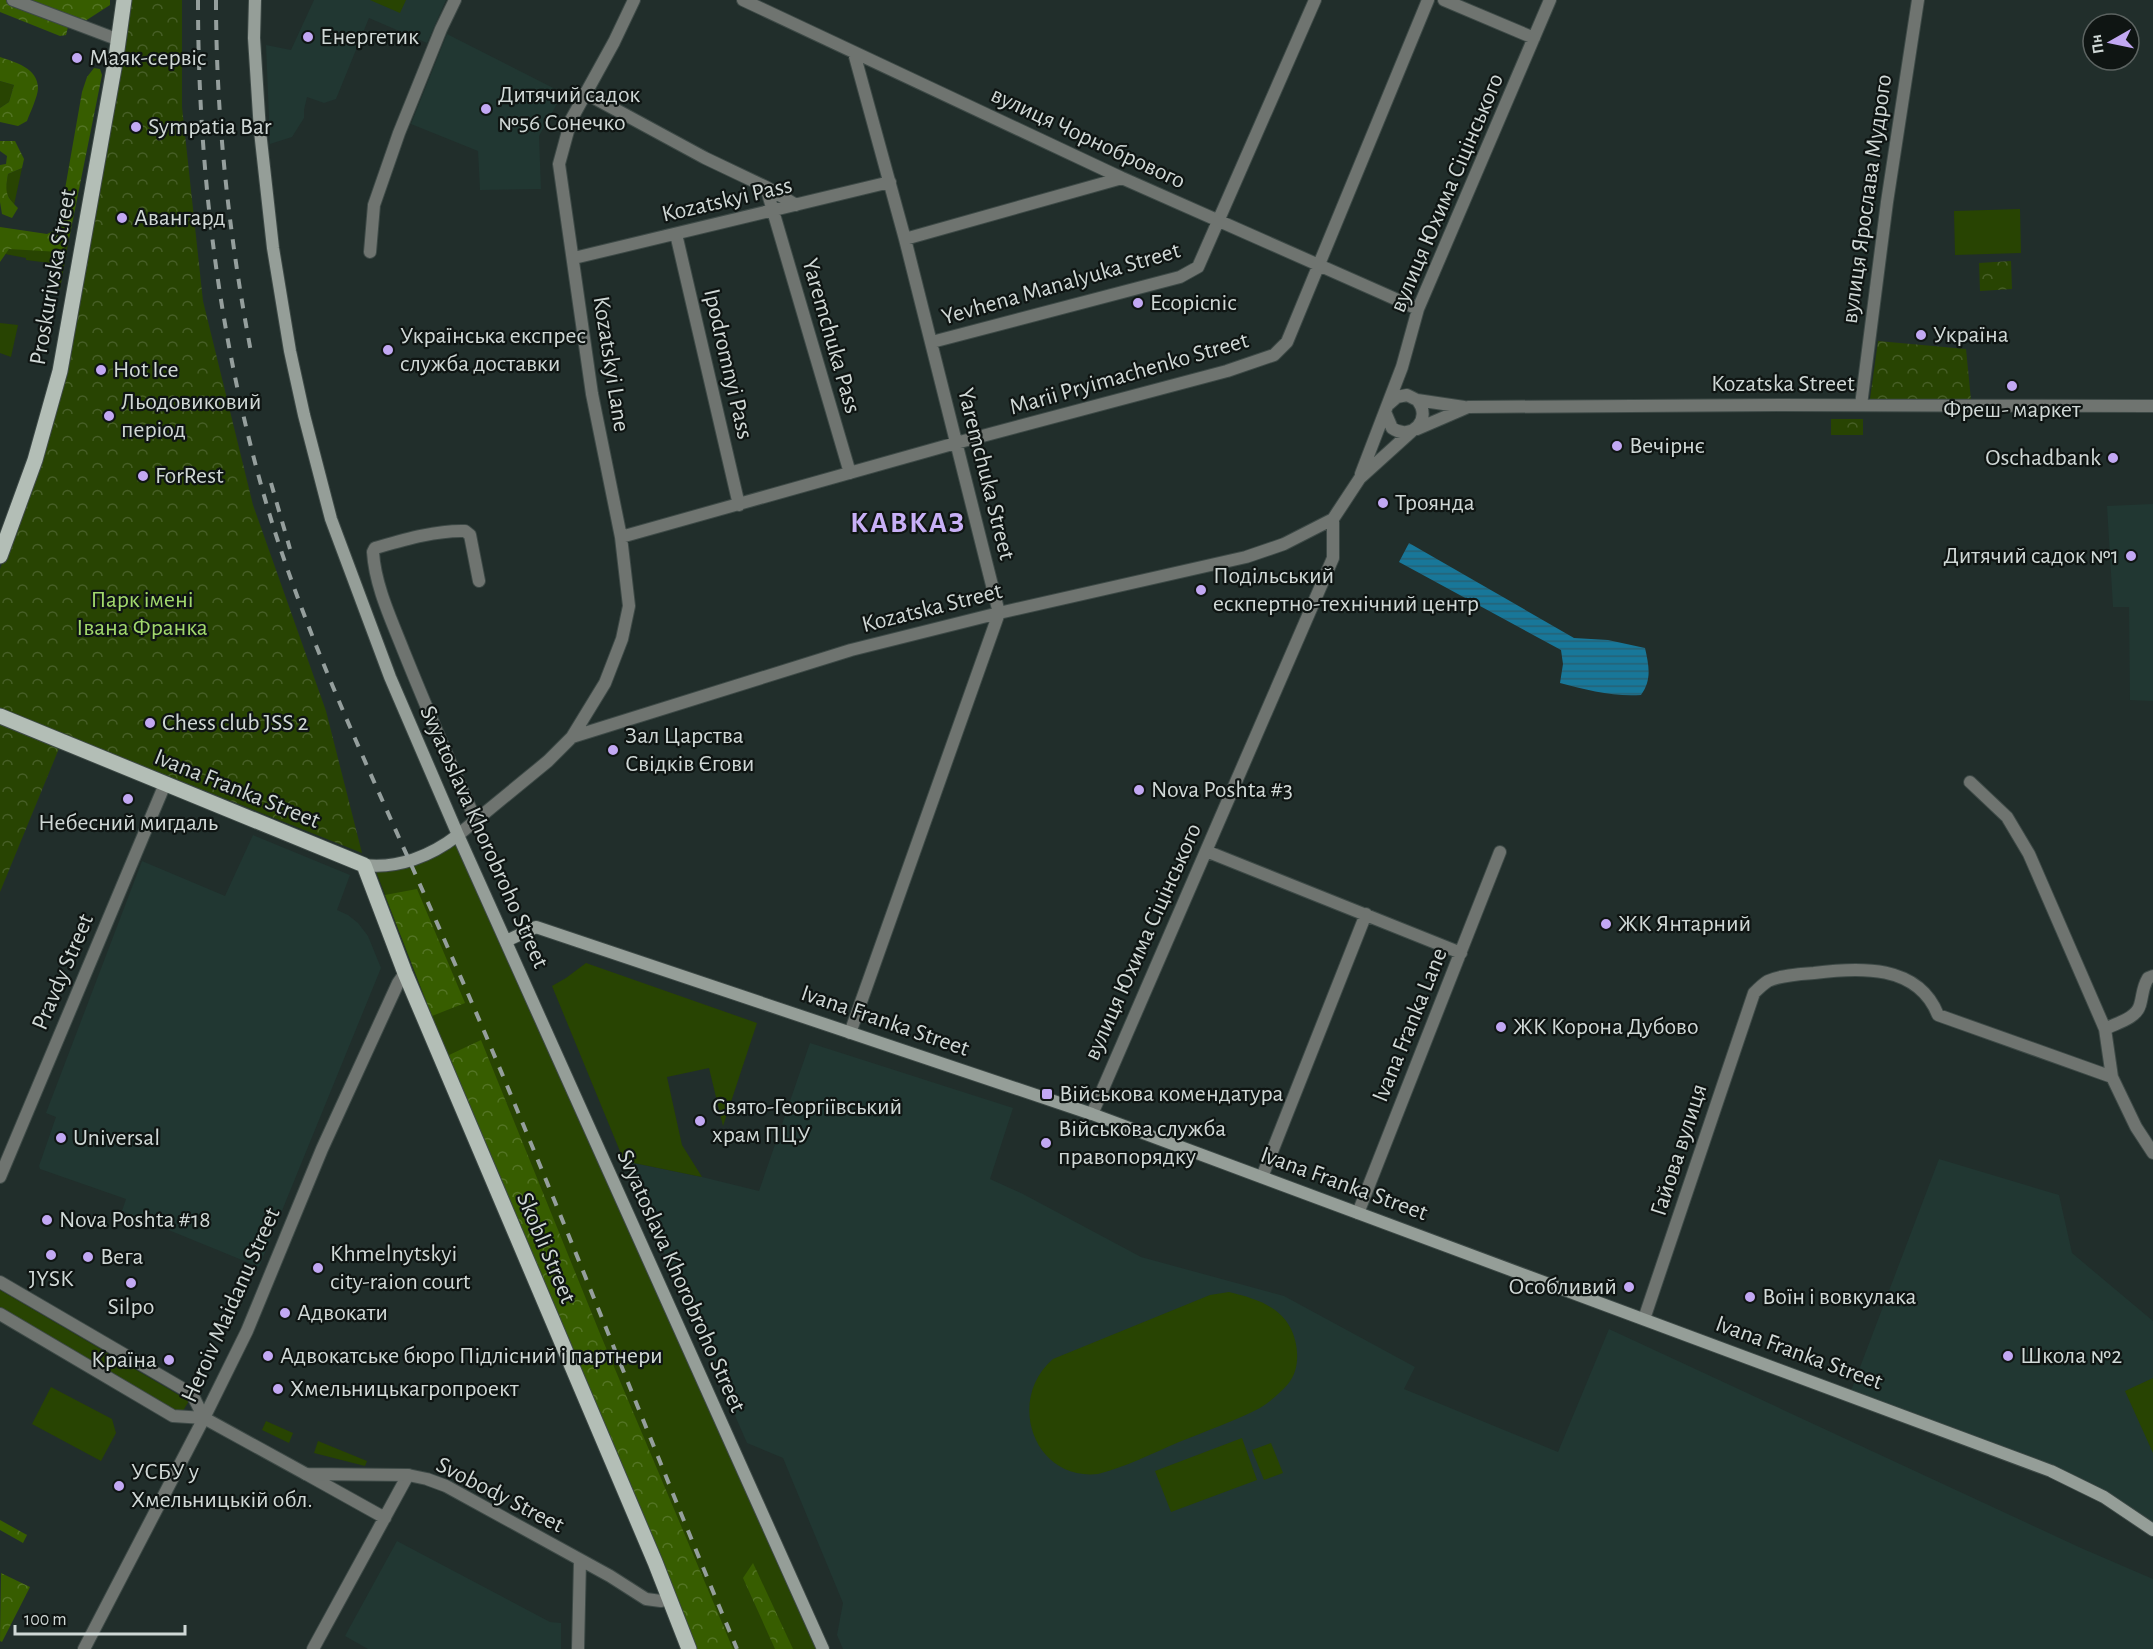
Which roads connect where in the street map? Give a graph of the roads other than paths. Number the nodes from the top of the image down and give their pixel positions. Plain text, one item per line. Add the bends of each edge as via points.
1 (13, 0) edge
2 (124, 0) edge
3 (255, 0) edge
4 (455, 0) edge
5 (634, 0) edge
6 (743, 0) edge
7 (1315, 0) edge
8 (1428, 0) edge
9 (1444, 0) edge
10 (1550, 0) edge
11 (1918, 0) edge
12 (1534, 38) junction
13 (119, 40) junction
14 (854, 53) junction
15 (585, 93) junction
16 (1122, 178) junction
17 (890, 182) junction
18 (766, 187) junction
19 (796, 205) junction
20 (773, 211) junction
21 (1217, 220) junction
22 (675, 234) junction
23 (906, 239) junction
24 (370, 252) dead end
25 (574, 258) junction
26 (1319, 265) junction
27 (1418, 309) junction
28 (932, 342) junction
29 (1402, 367) junction
30 (1415, 399) junction
31 (1860, 405) junction
32 (2153, 406) edge
33 (1468, 407) junction
34 (1387, 409) junction
35 (1414, 430) junction
36 (956, 443) junction
37 (850, 473) junction
38 (1360, 478) junction
39 (739, 504) junction
40 (1334, 519) junction
41 (621, 537) junction
42 (0, 556) edge
43 (479, 581) dead end
44 (999, 613) junction
45 (0, 716) edge
46 (572, 737) junction
47 (1970, 782) dead end
48 (165, 784) junction
49 (476, 821) junction
50 (458, 835) junction
51 (1206, 851) junction
52 (1500, 852) dead end
53 (364, 865) junction
54 (1365, 914) junction
55 (506, 941) junction
56 (1461, 953) junction
57 (405, 973) junction
58 (2153, 976) edge
59 (2105, 1029) junction
60 (850, 1033) junction
61 (2112, 1077) junction
62 (1092, 1113) junction
63 (2153, 1153) edge
64 (0, 1177) edge
65 (1262, 1177) junction
66 (1358, 1213) junction
67 (0, 1282) edge
68 (0, 1314) edge
69 (1644, 1319) junction
70 (204, 1418) junction
71 (306, 1474) junction
72 (408, 1475) junction
73 (385, 1518) junction
74 (2153, 1530) edge
75 (580, 1560) junction
76 (670, 1598) junction
77 (84, 1649) edge
78 (313, 1649) edge
79 (578, 1649) edge
80 (689, 1649) edge
81 (823, 1649) edge

1 - 13 street
2 - 13 main road, Proskurivska Street
3 - 50 main road, Svyatoslava Khorobroho Street via 263,175 280,294 304,415 327,504 358,596
4 - 24 street via 399,133 374,205
5 - 15 street, Kozatskyi Lane
6 - 14 street, вулиця Чорнобрового
7 - 21 street, Yevhena Manalyuka Street
8 - 26 street, Marii Pryimachenko Street
9 - 12 street
10 - 12 street, вулиця Юхима Сіцінського
11 - 31 street, вулиця Ярослава Мудрого
12 - 27 street, вулиця Юхима Сіцінського
13 - 42 main road, Proskurivska Street via 60,371 35,460
14 - 16 street, вулиця Чорнобрового
14 - 17 street, Yaremchuka Street
15 - 18 street
15 - 25 street, Kozatskyi Lane via 571,120 560,164
16 - 21 street, вулиця Чорнобрового
16 - 23 street
17 - 19 street, Kozatskyi Pass
17 - 23 street, Yaremchuka Street
18 - 19 street
18 - 20 street, Yaremchuka Pass
19 - 20 street, Kozatskyi Pass
20 - 22 street, Kozatskyi Pass
20 - 37 street, Yaremchuka Pass
21 - 26 street, вулиця Чорнобрового
21 - 28 street, Yevhena Manalyuka Street via 1198,267 1180,277
22 - 25 street, Kozatskyi Pass
22 - 39 street, Ipodromnyi Pass
23 - 28 street, Yaremchuka Street
25 - 41 street, Kozatskyi Lane via 592,394
26 - 27 street, вулиця Чорнобрового
26 - 36 street, Marii Pryimachenko Street via 1287,342 1274,355
27 - 29 street, вулиця Юхима Сіцінського
28 - 36 street, Yaremchuka Street
29 - 30 street via 1407,388
29 - 34 street, вулиця Юхима Сіцінського
30 - 33 street
30 - 34 street via 1402,395
30 - 35 street via 1423,420
31 - 32 street, Kozatska Street
31 - 33 street, Kozatska Street
33 - 35 street, Kozatska Street
34 - 35 street via 1389,424 1396,431
34 - 38 street, вулиця Юхима Сіцінського
35 - 38 street, Kozatska Street
36 - 37 street, Marii Pryimachenko Street
36 - 44 street, Yaremchuka Street
37 - 39 street, Marii Pryimachenko Street
38 - 40 street, Kozatska Street
39 - 41 street, Marii Pryimachenko Street
40 - 44 street, Kozatska Street via 1284,544 1246,557
40 - 51 street, вулиця Юхима Сіцінського via 1333,558
41 - 46 street, Kozatskyi Lane via 629,606 622,639 605,683
43 - 49 street via 470,535 465,531 386,545 373,552 392,620
44 - 46 street, Kozatska Street via 851,650
44 - 60 street
45 - 48 main road, Ivana Franka Street
46 - 49 street, Kozatska Street via 548,762
47 - 59 street via 2007,817 2029,854
48 - 53 main road, Ivana Franka Street
48 - 64 street, Pravdy Street
49 - 50 street, Kozatska Street
50 - 53 main road, Ivana Franka Street via 404,862
50 - 55 main road, Svyatoslava Khorobroho Street
51 - 54 street
51 - 62 street, вулиця Юхима Сіцінського
52 - 56 street, Ivana Franka Lane
53 - 57 main road, Skobli Street
54 - 56 street
54 - 65 street
55 - 60 main road, Ivana Franka Street via 536,927
55 - 81 main road, Svyatoslava Khorobroho Street
56 - 66 street, Ivana Franka Lane
57 - 70 street, Heroiv Maidanu Street via 327,1138 247,1330
57 - 76 main road, Skobli Street
58 - 59 street via 2142,987 2140,1005 2132,1016
59 - 61 street
60 - 62 main road, Ivana Franka Street
61 - 63 street
61 - 69 street, Гайова вулиця via 1938,1014 1933,1000 1920,988 1884,972 1840,969 1769,981 1754,993
62 - 65 main road, Ivana Franka Street
65 - 66 main road, Ivana Franka Street
66 - 69 main road, Ivana Franka Street
67 - 70 street via 192,1394
68 - 70 street, Svobody Street via 173,1416
69 - 74 main road, Ivana Franka Street via 2051,1471 2104,1497
70 - 71 street, Svobody Street
70 - 77 street, Heroiv Maidanu Street
71 - 72 street, Svobody Street
71 - 73 street
72 - 73 street
72 - 75 street, Svobody Street via 446,1486
73 - 78 street
75 - 76 street, Svobody Street via 646,1599
75 - 79 street
76 - 80 main road, Skobli Street

